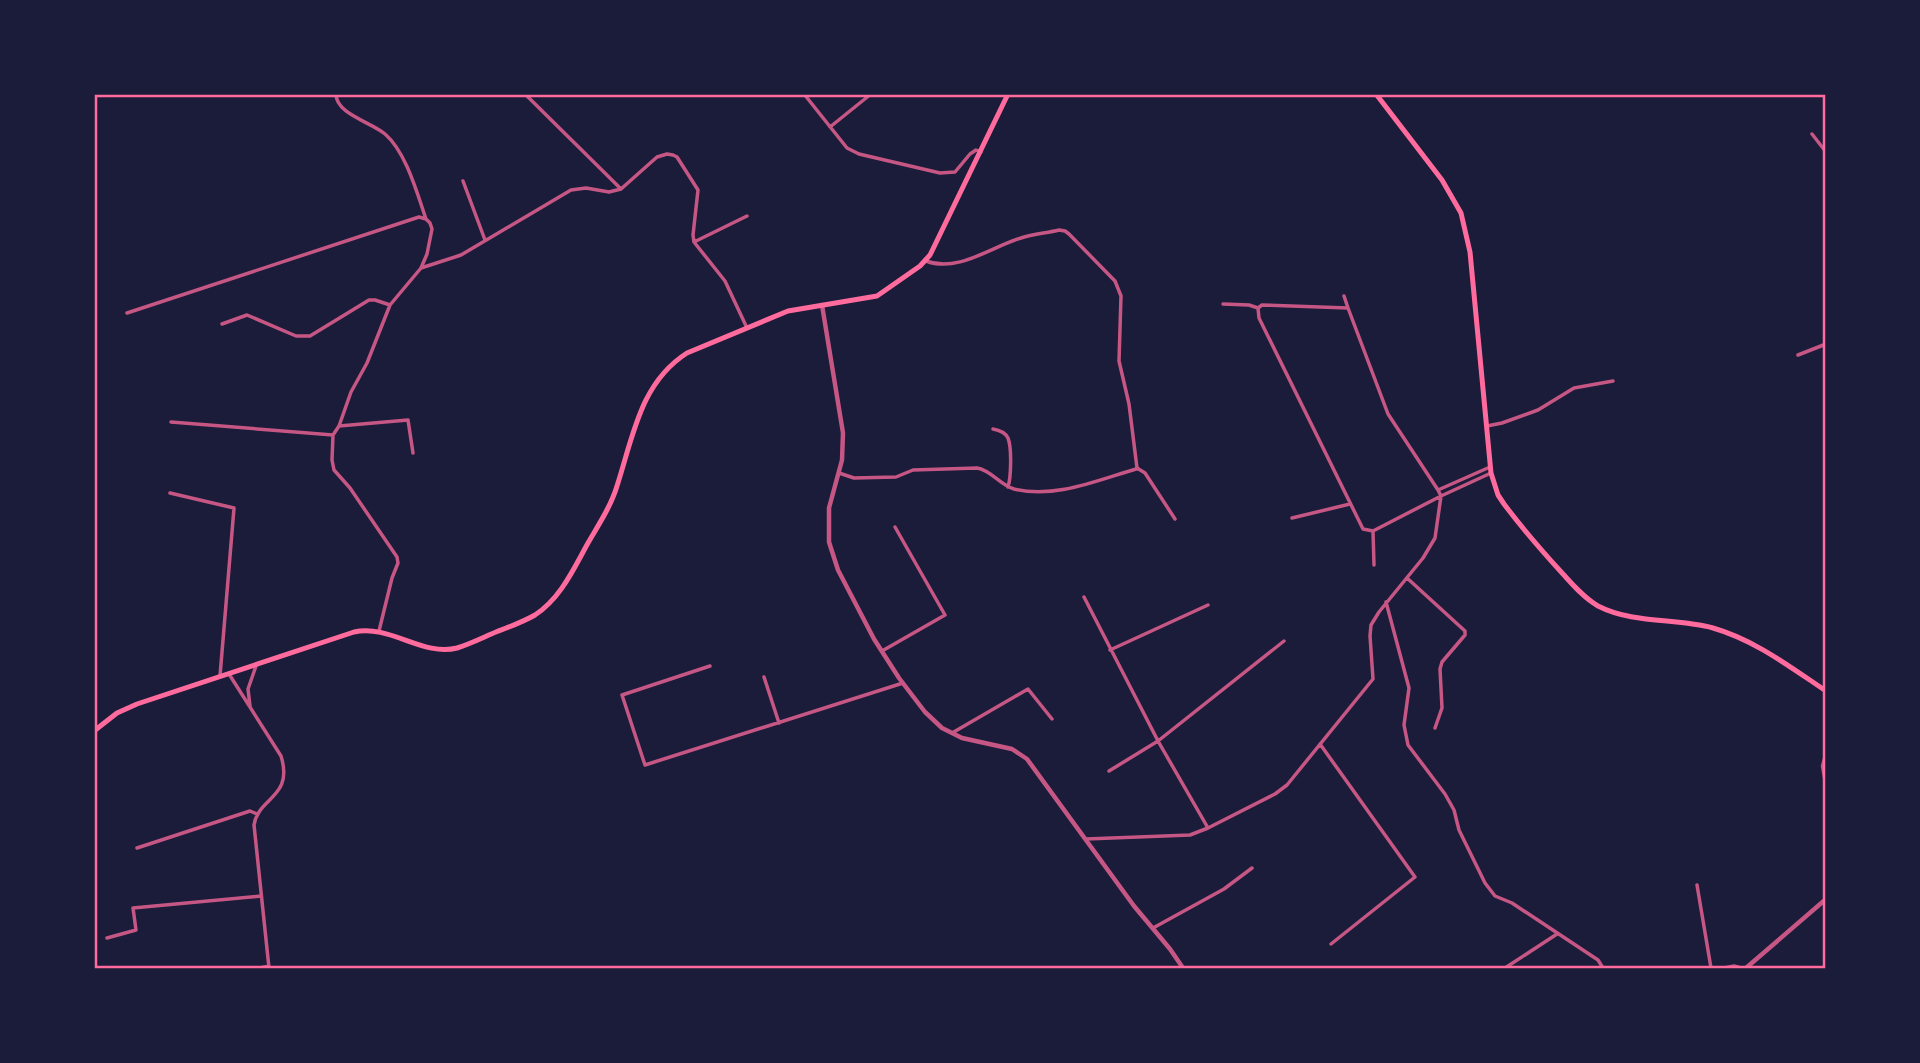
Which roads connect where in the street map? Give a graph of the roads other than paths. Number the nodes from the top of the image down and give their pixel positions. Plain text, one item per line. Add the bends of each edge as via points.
1 (336, 94) edge
2 (525, 94) edge
3 (804, 94) edge
4 (871, 94) edge
5 (1008, 94) edge
6 (1376, 94) edge
7 (830, 127) junction
8 (1812, 134) dead end
9 (981, 152) junction
10 (1825, 152) edge
11 (463, 181) dead end
12 (621, 190) junction
13 (747, 216) dead end
14 (426, 219) junction
15 (485, 240) junction
16 (694, 242) junction
17 (926, 261) junction
18 (421, 268) junction
19 (1344, 296) dead end
20 (1223, 304) dead end
21 (390, 305) junction
22 (822, 305) junction
23 (1258, 308) junction
24 (1348, 308) junction
25 (127, 313) dead end
26 (222, 324) dead end
27 (747, 328) junction
28 (1825, 344) edge
29 (1798, 355) dead end
30 (1613, 381) dead end
31 (171, 422) dead end
32 (339, 426) junction
33 (1485, 426) junction
34 (993, 429) dead end
35 (333, 435) junction
36 (413, 453) dead end
37 (1137, 468) junction
38 (1490, 470) junction
39 (839, 473) junction
40 (1008, 487) junction
41 (1438, 490) junction
42 (170, 493) dead end
43 (1441, 496) junction
44 (1350, 504) junction
45 (1292, 518) dead end
46 (1175, 519) dead end
47 (895, 527) dead end
48 (1373, 531) junction
49 (1374, 565) dead end
50 (1407, 578) junction
51 (1084, 597) dead end
52 (1386, 602) junction
53 (1208, 605) dead end
54 (379, 631) junction
55 (1284, 641) dead end
56 (1110, 650) junction
57 (882, 651) junction
58 (257, 664) junction
59 (710, 666) dead end
60 (229, 674) junction
61 (220, 676) junction
62 (764, 677) dead end
63 (903, 683) junction
64 (1825, 692) edge
65 (250, 708) junction
66 (1052, 719) dead end
67 (779, 723) junction
68 (1435, 728) dead end
69 (94, 731) edge
70 (952, 733) junction
71 (1158, 741) junction
72 (1320, 744) junction
73 (1825, 755) edge
74 (1109, 771) dead end
75 (1825, 783) edge
76 (257, 814) junction
77 (1208, 828) junction
78 (1084, 839) junction
79 (137, 848) dead end
80 (1252, 868) dead end
81 (1697, 885) dead end
82 (261, 896) junction
83 (1825, 899) edge
84 (1153, 928) junction
85 (1557, 934) junction
86 (107, 938) dead end
87 (1331, 944) dead end
88 (269, 967) edge
89 (260, 968) edge
90 (1183, 968) edge
91 (1505, 968) edge
92 (1603, 968) edge
93 (1711, 968) edge
94 (1724, 968) edge
95 (1743, 968) edge

1 - 14 street via 339,107 387,136 401,155
2 - 12 street
3 - 7 street
4 - 7 street
5 - 9 main road
6 - 33 main road via 1442,180 1461,213 1470,253
7 - 9 street via 853,151 940,173 955,172 970,154
8 - 10 street
9 - 17 main road
11 - 15 street
12 - 15 street via 578,188
12 - 16 street via 657,157 677,157 698,190
13 - 16 street
14 - 18 street via 432,229
14 - 25 street via 419,217
15 - 18 street via 461,255
16 - 27 street via 725,281
17 - 22 main road via 877,296
17 - 37 street via 945,265 1020,238 1065,230 1115,281 1121,296 1119,361
18 - 21 street
19 - 24 street
20 - 23 street
21 - 26 street via 369,300 303,337 247,315
21 - 32 street
22 - 27 main road via 788,311
22 - 39 street via 843,433
23 - 24 street
23 - 44 street
24 - 41 street via 1388,414
27 - 54 main road via 687,353 659,376 640,413 614,497 560,591 538,613 455,648 430,647
28 - 29 street
30 - 33 street via 1574,388 1538,410
31 - 35 street
32 - 35 street
32 - 36 street via 408,420
33 - 38 main road
34 - 40 street via 1009,441
35 - 54 street via 334,470 397,556
37 - 40 street via 1046,492
37 - 46 street
38 - 41 street
38 - 43 street
38 - 64 main road via 1498,495 1513,516 1596,605 1731,634 1772,655
39 - 40 street via 854,478 896,477 913,470 977,468
39 - 57 street via 829,508 831,550
41 - 43 street
42 - 61 street via 234,508
43 - 48 street
43 - 50 street via 1435,538
44 - 45 street
44 - 48 street via 1363,528
47 - 57 street via 945,615
48 - 49 street
50 - 52 street
50 - 68 street via 1465,631 1442,662 1442,708
51 - 56 street
52 - 72 street via 1370,629 1373,679
52 - 85 street via 1409,688 1404,724 1408,745 1445,794 1494,896
53 - 56 street
54 - 58 main road via 354,632
55 - 71 street
56 - 71 street
57 - 63 street
58 - 60 main road
58 - 65 street via 248,689
59 - 67 street via 622,695 645,765
60 - 61 main road
60 - 65 street
61 - 69 main road via 136,704
62 - 67 street
63 - 67 street
63 - 70 street via 925,712
65 - 76 street via 281,756 284,772 277,793
66 - 70 street via 1028,689
70 - 78 street via 1012,749 1027,760
71 - 74 street
71 - 77 street
72 - 77 street via 1287,785
72 - 87 street via 1415,877
73 - 75 street
76 - 79 street via 250,811
76 - 82 street via 254,837
77 - 78 street via 1190,835
78 - 84 street
80 - 84 street
81 - 93 street
82 - 86 street via 133,908 136,930
82 - 88 street
83 - 95 street
84 - 90 street
85 - 91 street
85 - 92 street
88 - 89 street
94 - 95 street

